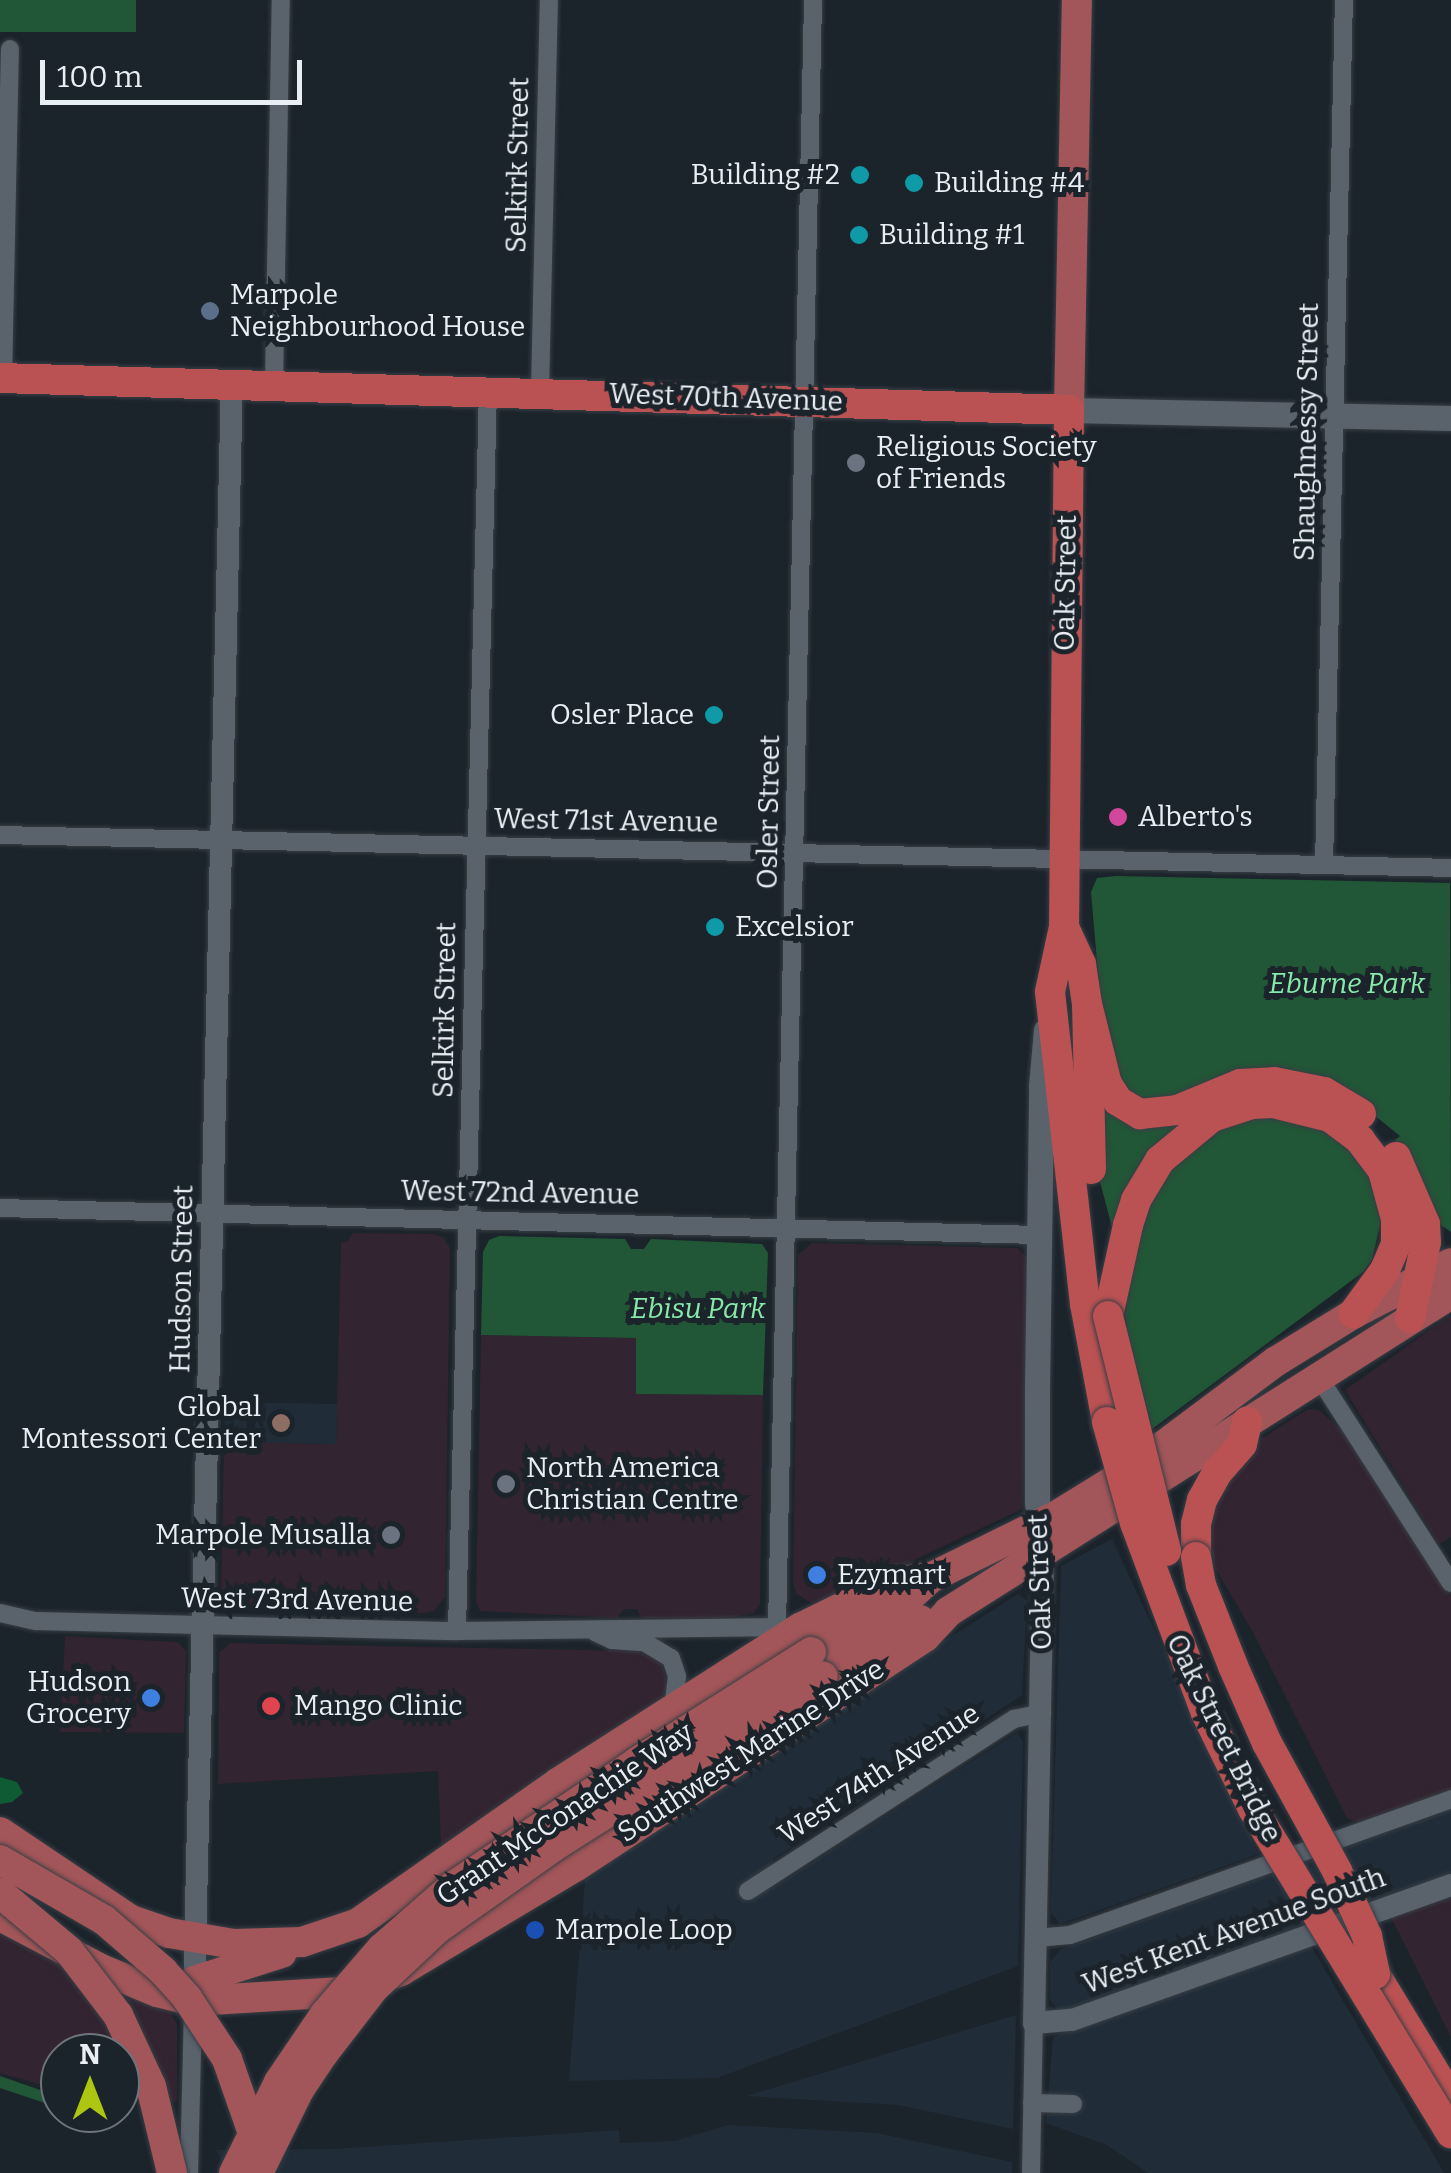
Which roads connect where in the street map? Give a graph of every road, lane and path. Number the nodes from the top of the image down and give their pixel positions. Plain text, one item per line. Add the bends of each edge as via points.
1 (281, 0) edge
2 (548, 0) edge
3 (813, 0) edge
4 (1077, 0) edge
5 (1344, 0) edge
6 (10, 49) dead end
7 (2, 378) edge
8 (232, 385) junction
9 (274, 386) junction
10 (488, 390) junction
11 (540, 391) junction
12 (803, 400) junction
13 (1068, 410) junction
14 (1335, 416) junction
15 (1451, 418) edge
16 (0, 834) edge
17 (223, 840) junction
18 (476, 845) junction
19 (796, 852) junction
20 (1063, 859) junction
21 (1324, 865) junction
22 (1451, 868) edge
23 (1064, 927) junction
24 (1050, 992) junction
25 (1087, 1004) junction
26 (0, 1208) edge
27 (214, 1213) junction
28 (468, 1220) junction
29 (786, 1227) junction
30 (1438, 1231) edge
31 (1039, 1235) junction
32 (1451, 1264) edge
33 (1420, 1278) junction
34 (1451, 1294) edge
35 (1103, 1306) junction
36 (1353, 1314) junction
37 (1410, 1318) junction
38 (1318, 1376) junction
39 (1247, 1422) junction
40 (1041, 1539) junction
41 (932, 1577) joint
42 (1451, 1582) edge
43 (948, 1612) junction
44 (0, 1614) edge
45 (204, 1625) junction
46 (457, 1631) junction
47 (595, 1632) junction
48 (803, 1646) junction
49 (673, 1709) junction
50 (1042, 1712) junction
51 (1451, 1799) edge
52 (0, 1832) edge
53 (37, 1853) junction
54 (0, 1860) edge
55 (1451, 1885) edge
56 (748, 1891) dead end
57 (0, 1909) edge
58 (196, 1937) junction
59 (1036, 1938) junction
60 (302, 1942) junction
61 (1376, 1974) junction
62 (194, 1991) junction
63 (1034, 2023) junction
64 (1451, 2100) edge
65 (1032, 2102) junction
66 (1074, 2104) dead end
67 (1451, 2134) edge
68 (172, 2173) edge
69 (189, 2173) edge
70 (234, 2173) edge
71 (260, 2173) edge
72 (1031, 2173) edge

1 - 9 street
2 - 11 street, Selkirk Street
3 - 12 street, Osler Street
4 - 13 main road, Oak Street
5 - 14 street, Shaughnessy Street
6 - 7 street
7 - 8 highway, West 70th Avenue
8 - 9 highway, West 70th Avenue
8 - 17 street, Hudson Street
9 - 10 highway, West 70th Avenue
10 - 11 highway, West 70th Avenue
10 - 18 street, Selkirk Street
11 - 12 highway, West 70th Avenue
12 - 13 highway, West 70th Avenue
12 - 19 street, Osler Street
13 - 14 main road, West 70th Avenue
13 - 20 highway, Oak Street
14 - 15 main road, West 70th Avenue
14 - 21 street, Shaughnessy Street
16 - 17 street, West 71st Avenue
17 - 18 street, West 71st Avenue
17 - 27 street, Hudson Street
18 - 19 street, West 71st Avenue
18 - 28 street, Selkirk Street
19 - 20 street, West 71st Avenue
19 - 29 street, Osler Street
20 - 21 street, West 71st Avenue
20 - 23 highway, Oak Street
21 - 22 street, West 71st Avenue
23 - 24 highway, Oak Street
23 - 25 highway, Oak Street via 1081,964
24 - 31 main road, Oak Street via 1040,1086
24 - 35 highway, Oak Street
25 - 30 highway via 1107,1084 1125,1106 1162,1114 1256,1083 1324,1092 1356,1110 1391,1147
25 - 35 highway, Oak Street via 1090,1166
26 - 27 street, West 72nd Avenue
27 - 28 street, West 72nd Avenue
27 - 45 street, Hudson Street
28 - 29 street, West 72nd Avenue
28 - 46 street, Selkirk Street
29 - 31 street, West 72nd Avenue
29 - 48 street, Osler Street
30 - 33 highway
31 - 40 main road, Oak Street
32 - 33 main road, Southwest Marine Drive
33 - 36 main road, Southwest Marine Drive
33 - 37 highway
34 - 37 main road, Southwest Marine Drive
35 - 36 highway via 1136,1200 1160,1160 1212,1117 1272,1103 1330,1117 1360,1140 1382,1171 1396,1244
35 - 61 highway, Oak Street Bridge, bridge via 1155,1518 1190,1623 1272,1800
35 - 67 highway, Oak Street Bridge, bridge via 1107,1422 1170,1628 1253,1809
36 - 40 main road, Southwest Marine Drive via 1275,1362
37 - 38 main road, Southwest Marine Drive
38 - 39 main road, Southwest Marine Drive
38 - 42 street
39 - 40 main road, Southwest Marine Drive
39 - 61 highway, bridge via 1242,1444 1202,1500 1196,1524 1201,1585 1267,1743 1367,1936
40 - 41 main road, Southwest Marine Drive
40 - 43 main road, Southwest Marine Drive
40 - 50 street, Oak Street
41 - 48 main road, Grant McConachie Way via 905,1600
43 - 48 main road, Grant McConachie Way
43 - 62 main road, Southwest Marine Drive via 925,1637 820,1708 401,1971 342,1992 240,2002
44 - 45 street, West 73rd Avenue via 36,1622
45 - 46 street, West 73rd Avenue
45 - 58 street, Hudson Street
46 - 47 street, West 73rd Avenue
47 - 48 street, West 73rd Avenue via 612,1627
47 - 49 street, West 73rd Avenue via 644,1642 671,1658 677,1676
48 - 49 main road
48 - 70 main road, Grant McConachie Way, bridge via 452,1887 382,1948 294,2058
48 - 71 main road, Grant McConachie Way, bridge via 559,1843 438,1928 374,1988 298,2090
49 - 60 main road via 395,1900 358,1923
50 - 56 street, West 74th Avenue via 1014,1719
50 - 59 street, Oak Street
51 - 59 street via 1070,1936
52 - 53 main road
53 - 57 street
53 - 58 main road via 132,1920
54 - 71 main road, bridge via 104,1920 187,1998 238,2086
55 - 63 street, West Kent Avenue South via 1072,2020
57 - 62 main road, Southwest Marine Drive via 99,1968 157,1992
57 - 68 main road, bridge via 69,1951 118,2016 151,2086
58 - 60 main road via 234,1944
58 - 62 street, Hudson Street
59 - 63 street, Oak Street
60 - 62 main road
61 - 64 highway, Oak Street Bridge
62 - 69 street, Hudson Street
63 - 65 street, Oak Street
65 - 66 street
65 - 72 street, Oak Street

